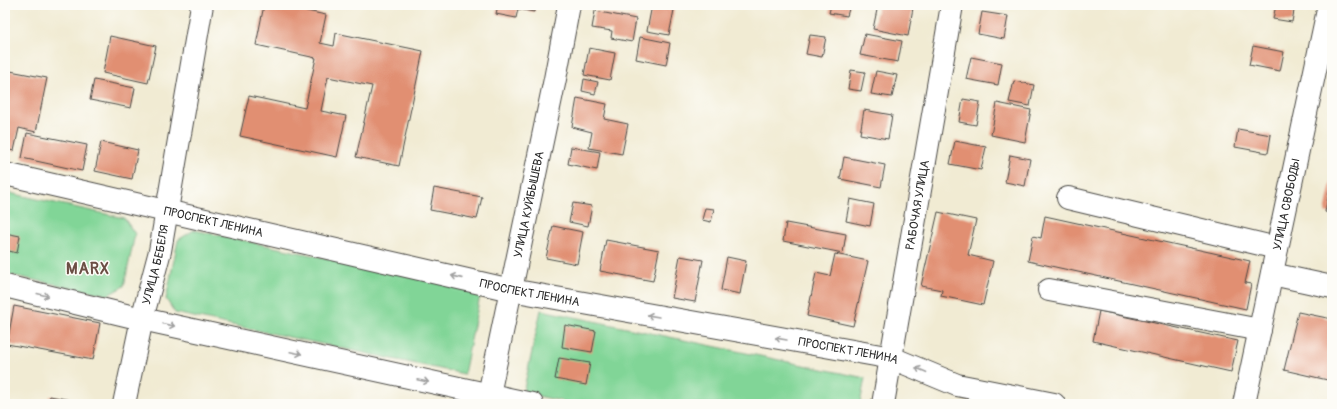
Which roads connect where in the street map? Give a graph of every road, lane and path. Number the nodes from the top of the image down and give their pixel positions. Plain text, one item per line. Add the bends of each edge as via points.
1 (202, 5) edge
2 (569, 5) edge
3 (952, 5) edge
4 (1329, 5) edge
5 (5, 174) edge
6 (1068, 198) dead end
7 (166, 210) junction
8 (1277, 248) junction
9 (1272, 274) junction
10 (5, 286) edge
11 (1332, 286) edge
12 (510, 290) junction
13 (1049, 290) dead end
14 (142, 319) junction
15 (1260, 330) junction
16 (892, 358) junction
17 (958, 395) edge
18 (488, 399) edge
19 (124, 404) edge
20 (532, 404) edge
21 (883, 404) edge
22 (1054, 404) edge
23 (1244, 404) edge

1 - 7 street, УЛИЦА БЕБЕЛЯ
2 - 12 street, УЛИЦА КУЙБЫШЕВА
3 - 16 street, РАБОЧАЯ УЛИЦА
4 - 8 street, УЛИЦА СВОБОДЫ
5 - 7 street, ПРОСПЕКТ ЛЕНИНА
6 - 8 street
12 -> 7 street, ПРОСПЕКТ ЛЕНИНА
7 - 14 street, УЛИЦА БЕБЕЛЯ via 160,251
8 - 9 street, УЛИЦА СВОБОДЫ
9 - 11 street
9 - 15 street, УЛИЦА СВОБОДЫ
10 -> 14 street
16 -> 12 street, ПРОСПЕКТ ЛЕНИНА
12 - 18 street, УЛИЦА КУЙБЫШЕВА
13 - 15 street
14 -> 18 street
14 - 19 street, УЛИЦА БЕБЕЛЯ
15 - 23 street, УЛИЦА СВОБОДЫ
17 -> 16 street, ПРОСПЕКТ ЛЕНИНА
16 - 21 street, РАБОЧАЯ УЛИЦА
17 - 22 street, ПРОСПЕКТ ЛЕНИНА
18 - 20 street

